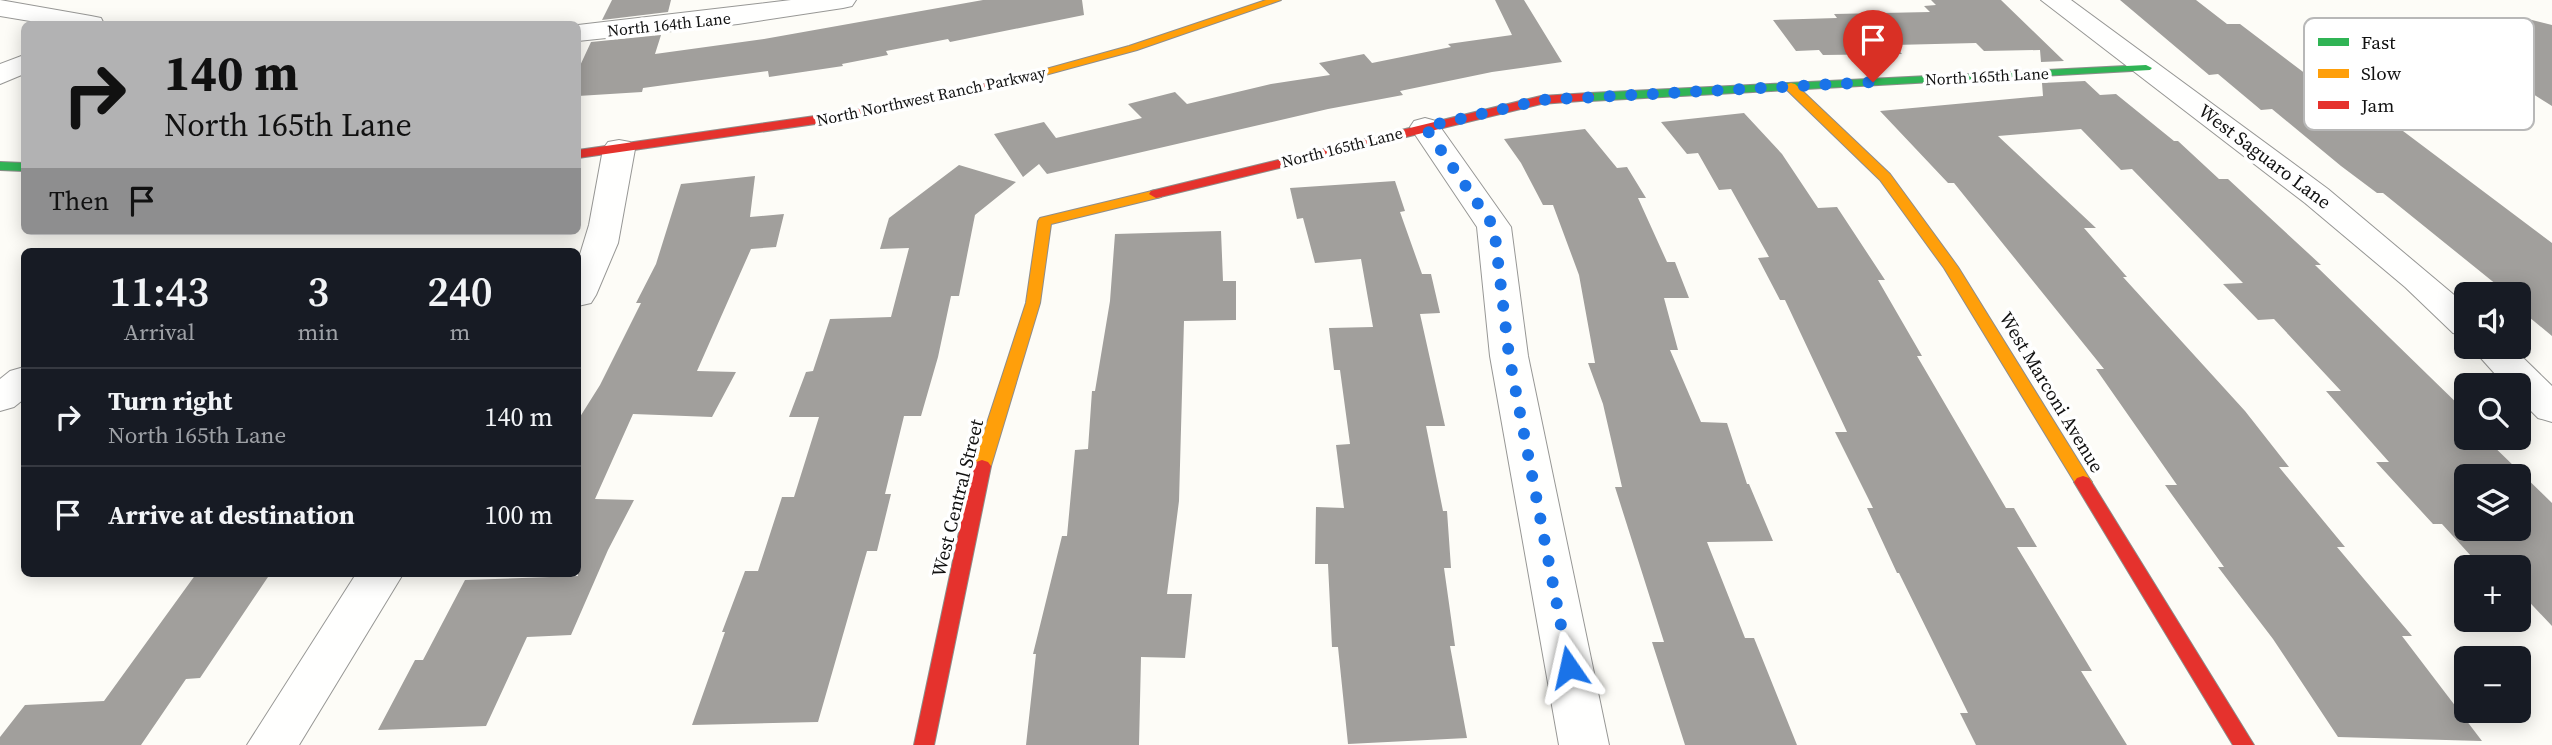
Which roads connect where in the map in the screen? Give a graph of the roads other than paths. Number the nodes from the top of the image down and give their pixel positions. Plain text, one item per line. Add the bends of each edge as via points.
1 (843, 0) edge
2 (1276, 0) edge
3 (2054, 0) edge
4 (0, 8) edge
5 (737, 8) edge
6 (74, 21) edge
7 (581, 33) edge
8 (21, 64) edge
9 (2146, 68) junction
10 (0, 75) edge
11 (1791, 87) junction
12 (1425, 127) junction
13 (619, 149) junction
14 (581, 154) edge
15 (0, 166) edge
16 (21, 167) edge
17 (1045, 221) joint
18 (581, 290) edge
19 (2454, 314) edge
20 (2501, 359) edge
21 (21, 382) edge
22 (0, 398) edge
23 (2552, 409) edge
24 (378, 577) edge
25 (272, 745) edge
26 (924, 745) edge
27 (1584, 745) edge
28 (2244, 745) edge

1 - 5 street, North 164th Lane
2 - 13 street, North Northwest Ranch Parkway via 1129,49 997,83 860,113
3 - 9 street, West Saguaro Lane
4 - 6 street
5 - 7 street, North 164th Lane
8 - 10 street
9 - 11 street, North 165th Lane
9 - 19 street, West Saguaro Lane via 2307,187
11 - 12 street, North 165th Lane via 1541,100
11 - 28 street, West Marconi Avenue via 1885,177 1951,267
12 - 17 street, North 165th Lane
12 - 27 street via 1494,227 1509,356
13 - 14 street, North Northwest Ranch Parkway
13 - 18 street via 608,222
15 - 16 street
17 - 26 street, West Central Street via 1033,303 980,474
20 - 23 street
21 - 22 street
24 - 25 street

